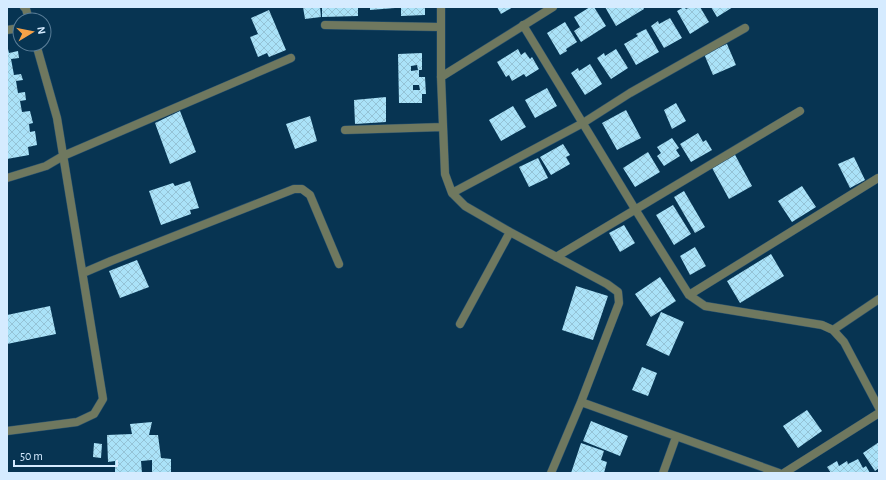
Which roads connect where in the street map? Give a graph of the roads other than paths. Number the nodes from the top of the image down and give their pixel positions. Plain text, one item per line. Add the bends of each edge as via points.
1 (441, 7) edge
2 (553, 7) edge
3 (325, 25) dead end
4 (523, 25) junction
5 (440, 27) junction
6 (744, 28) dead end
7 (38, 52) edge
8 (291, 58) dead end
9 (441, 77) junction
10 (800, 111) dead end
11 (583, 123) junction
12 (443, 127) junction
13 (345, 130) dead end
14 (63, 156) junction
15 (7, 178) edge
16 (878, 178) edge
17 (452, 193) junction
18 (635, 209) junction
19 (510, 232) junction
20 (556, 257) junction
21 (339, 264) dead end
22 (83, 273) junction
23 (689, 295) junction
24 (879, 299) edge
25 (460, 324) dead end
26 (833, 330) junction
27 (581, 402) junction
28 (879, 408) edge
29 (879, 413) edge
30 (7, 432) edge
31 (676, 437) junction
32 (551, 473) edge
33 (663, 473) edge
34 (779, 473) edge
35 (784, 473) edge

1 - 5 street
2 - 4 street
3 - 5 street
4 - 9 street
4 - 11 street
5 - 9 street
6 - 11 street
7 - 14 street via 57,118
8 - 14 street
9 - 12 street
10 - 18 street
11 - 17 street
11 - 18 street
12 - 13 street
12 - 17 street via 445,174
14 - 15 street via 46,166
14 - 22 street
16 - 23 street
17 - 19 street via 466,206
18 - 20 street
18 - 23 street
19 - 20 street
19 - 25 street
20 - 27 street via 618,292 619,303
21 - 22 street via 310,196 302,189 294,189
22 - 30 street via 103,399 94,414 77,422
23 - 26 street via 705,306 822,325
24 - 26 street
26 - 28 street via 844,342
27 - 31 street
27 - 32 street
29 - 35 street
31 - 33 street
31 - 34 street

